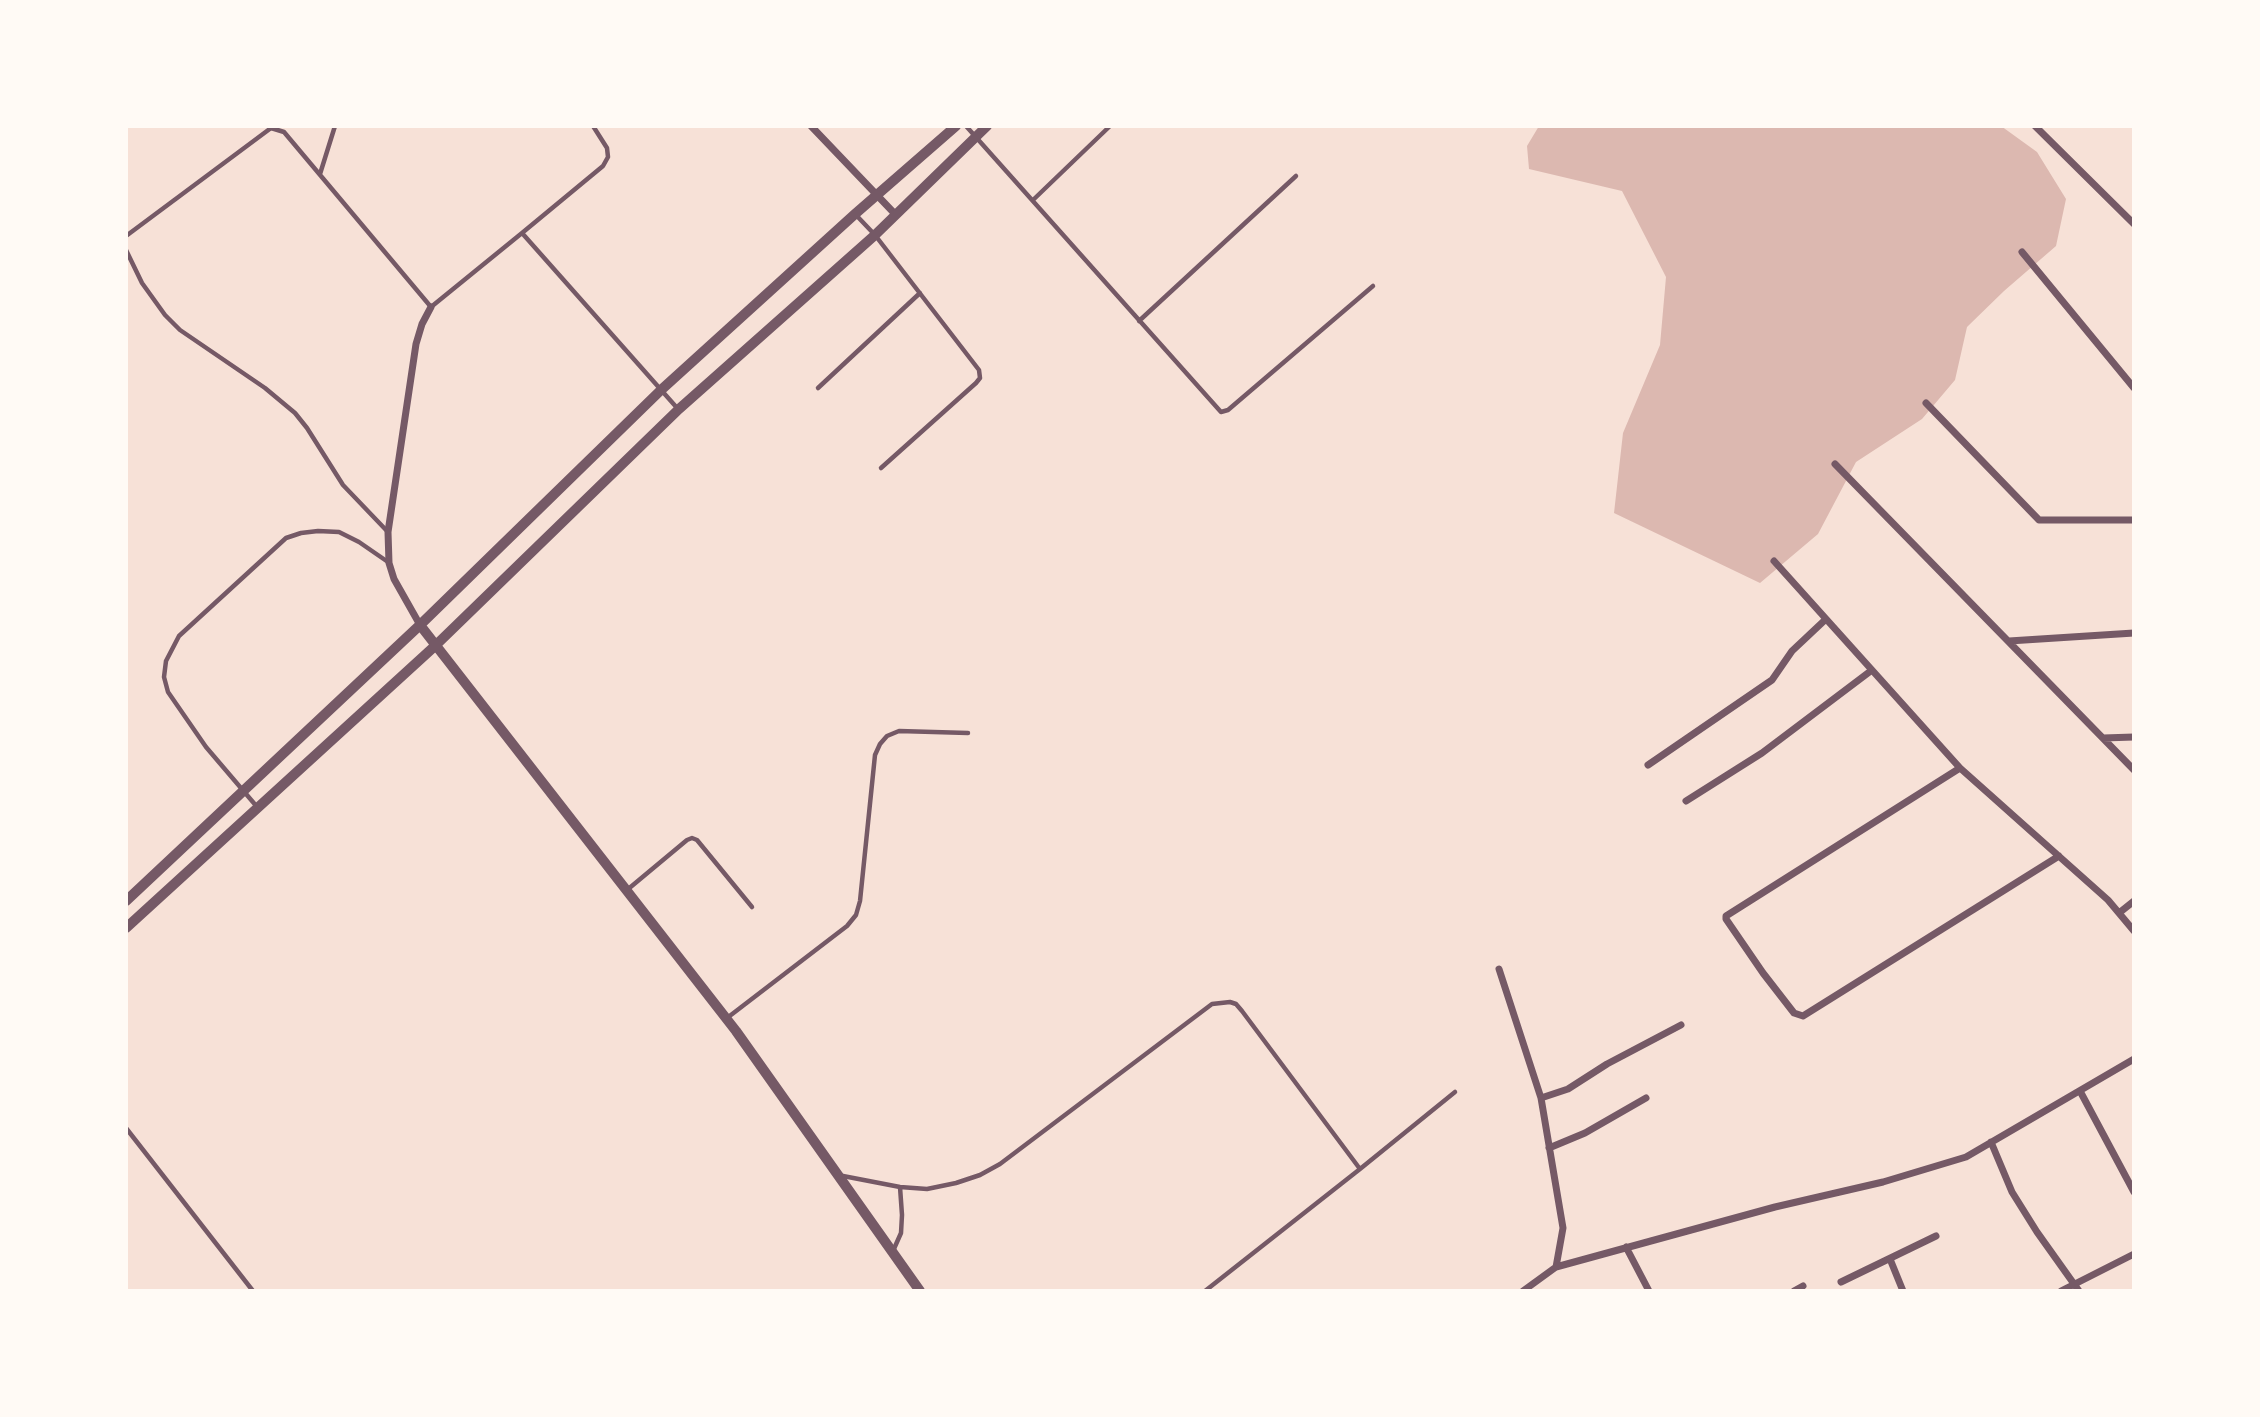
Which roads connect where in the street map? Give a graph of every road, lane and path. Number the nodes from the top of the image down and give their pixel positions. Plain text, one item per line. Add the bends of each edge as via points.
1 (335, 126) edge
2 (593, 126) edge
3 (811, 126) edge
4 (956, 126) edge
5 (966, 126) edge
6 (987, 126) edge
7 (1110, 126) edge
8 (2035, 126) edge
9 (975, 137) junction
10 (320, 175) junction
11 (1296, 176) dead end
12 (877, 194) junction
13 (1033, 200) junction
14 (855, 214) junction
15 (895, 215) junction
16 (2134, 224) edge
17 (522, 233) junction
18 (875, 235) junction
19 (126, 236) edge
20 (126, 250) edge
21 (2022, 252) dead end
22 (1373, 286) dead end
23 (920, 293) junction
24 (431, 307) junction
25 (1139, 321) junction
26 (818, 387) dead end
27 (2134, 388) edge
28 (661, 390) junction
29 (1926, 403) dead end
30 (679, 409) junction
31 (1835, 464) dead end
32 (881, 468) dead end
33 (2134, 520) edge
34 (388, 532) junction
35 (1774, 561) dead end
36 (389, 563) junction
37 (1826, 619) junction
38 (420, 625) junction
39 (2134, 633) edge
40 (2009, 642) junction
41 (436, 645) junction
42 (1872, 670) junction
43 (968, 733) dead end
44 (2134, 737) edge
45 (2103, 738) junction
46 (1648, 765) dead end
47 (1960, 768) junction
48 (2134, 770) edge
49 (244, 792) junction
50 (1686, 801) dead end
51 (258, 808) junction
52 (2059, 856) junction
53 (626, 890) junction
54 (126, 901) edge
55 (2134, 901) edge
56 (752, 907) dead end
57 (2119, 913) junction
58 (126, 928) edge
59 (2134, 931) edge
60 (1499, 969) dead end
61 (726, 1018) junction
62 (1681, 1025) dead end
63 (2134, 1059) edge
64 (2080, 1091) junction
65 (1455, 1092) dead end
66 (1541, 1098) junction
67 (1646, 1098) dead end
68 (126, 1128) edge
69 (1991, 1142) junction
70 (1549, 1148) junction
71 (1360, 1169) junction
72 (838, 1175) junction
73 (900, 1187) junction
74 (2134, 1192) edge
75 (1936, 1236) dead end
76 (1626, 1247) junction
77 (892, 1252) junction
78 (2134, 1254) edge
79 (1890, 1259) junction
80 (1556, 1266) junction
81 (1841, 1282) dead end
82 (1803, 1286) dead end
83 (2077, 1288) edge
84 (253, 1291) edge
85 (920, 1291) edge
86 (1205, 1291) edge
87 (1523, 1291) edge
88 (1649, 1291) edge
89 (1794, 1291) edge
90 (1903, 1291) edge
91 (2061, 1291) edge

1 - 10 lane
2 - 17 lane via 607,148 603,166
3 - 12 street
4 - 12 street
5 - 9 lane
6 - 9 street
7 - 13 lane
8 - 16 street
9 - 13 lane
9 - 15 street
10 - 19 lane via 284,132 271,128
10 - 24 lane
11 - 25 lane
12 - 14 street
12 - 15 street
13 - 25 lane
14 - 18 lane
14 - 28 street
15 - 18 street
17 - 24 lane
17 - 28 lane
18 - 23 lane
18 - 30 street
20 - 34 lane via 164,315 295,414 343,485
21 - 27 street
22 - 25 lane via 1225,412 1217,410
23 - 26 lane
23 - 32 lane via 979,370 980,378
24 - 34 street via 416,344
28 - 30 lane
28 - 38 street
29 - 33 street via 2039,520
30 - 41 street
31 - 40 street
34 - 36 street
35 - 37 street
36 - 38 street
36 - 49 lane via 339,532 286,538 179,636 166,661 168,692
37 - 42 street
37 - 46 street via 1792,651 1772,680
38 - 41 street
38 - 49 street
39 - 40 street
40 - 45 street
41 - 51 street
41 - 53 street
42 - 47 street
42 - 50 street via 1762,753
43 - 61 lane via 899,731 880,744 874,755 856,915
44 - 45 street
45 - 48 street
47 - 52 street
47 - 52 street via 1726,916 1794,1013 1803,1016
49 - 51 lane
49 - 54 street
51 - 58 street
52 - 57 street
53 - 56 lane via 692,838
53 - 61 street
55 - 57 street
57 - 59 street
60 - 66 street
61 - 72 street
62 - 66 street via 1568,1089
63 - 64 street
64 - 69 street
64 - 74 street
65 - 71 lane
66 - 70 street
67 - 70 street
68 - 84 lane
69 - 76 street via 1966,1157 1883,1182
69 - 83 street via 2012,1192
70 - 80 street via 1563,1228
71 - 73 lane via 1242,1011 1236,1004 1222,1002 1212,1004 1000,1164 957,1183 927,1189
71 - 86 lane
72 - 73 lane
72 - 77 street
73 - 77 lane via 901,1233
75 - 79 street
76 - 80 street
76 - 88 street
77 - 85 street
78 - 83 street
79 - 81 street
79 - 90 street
80 - 87 street
82 - 89 street
83 - 91 street

